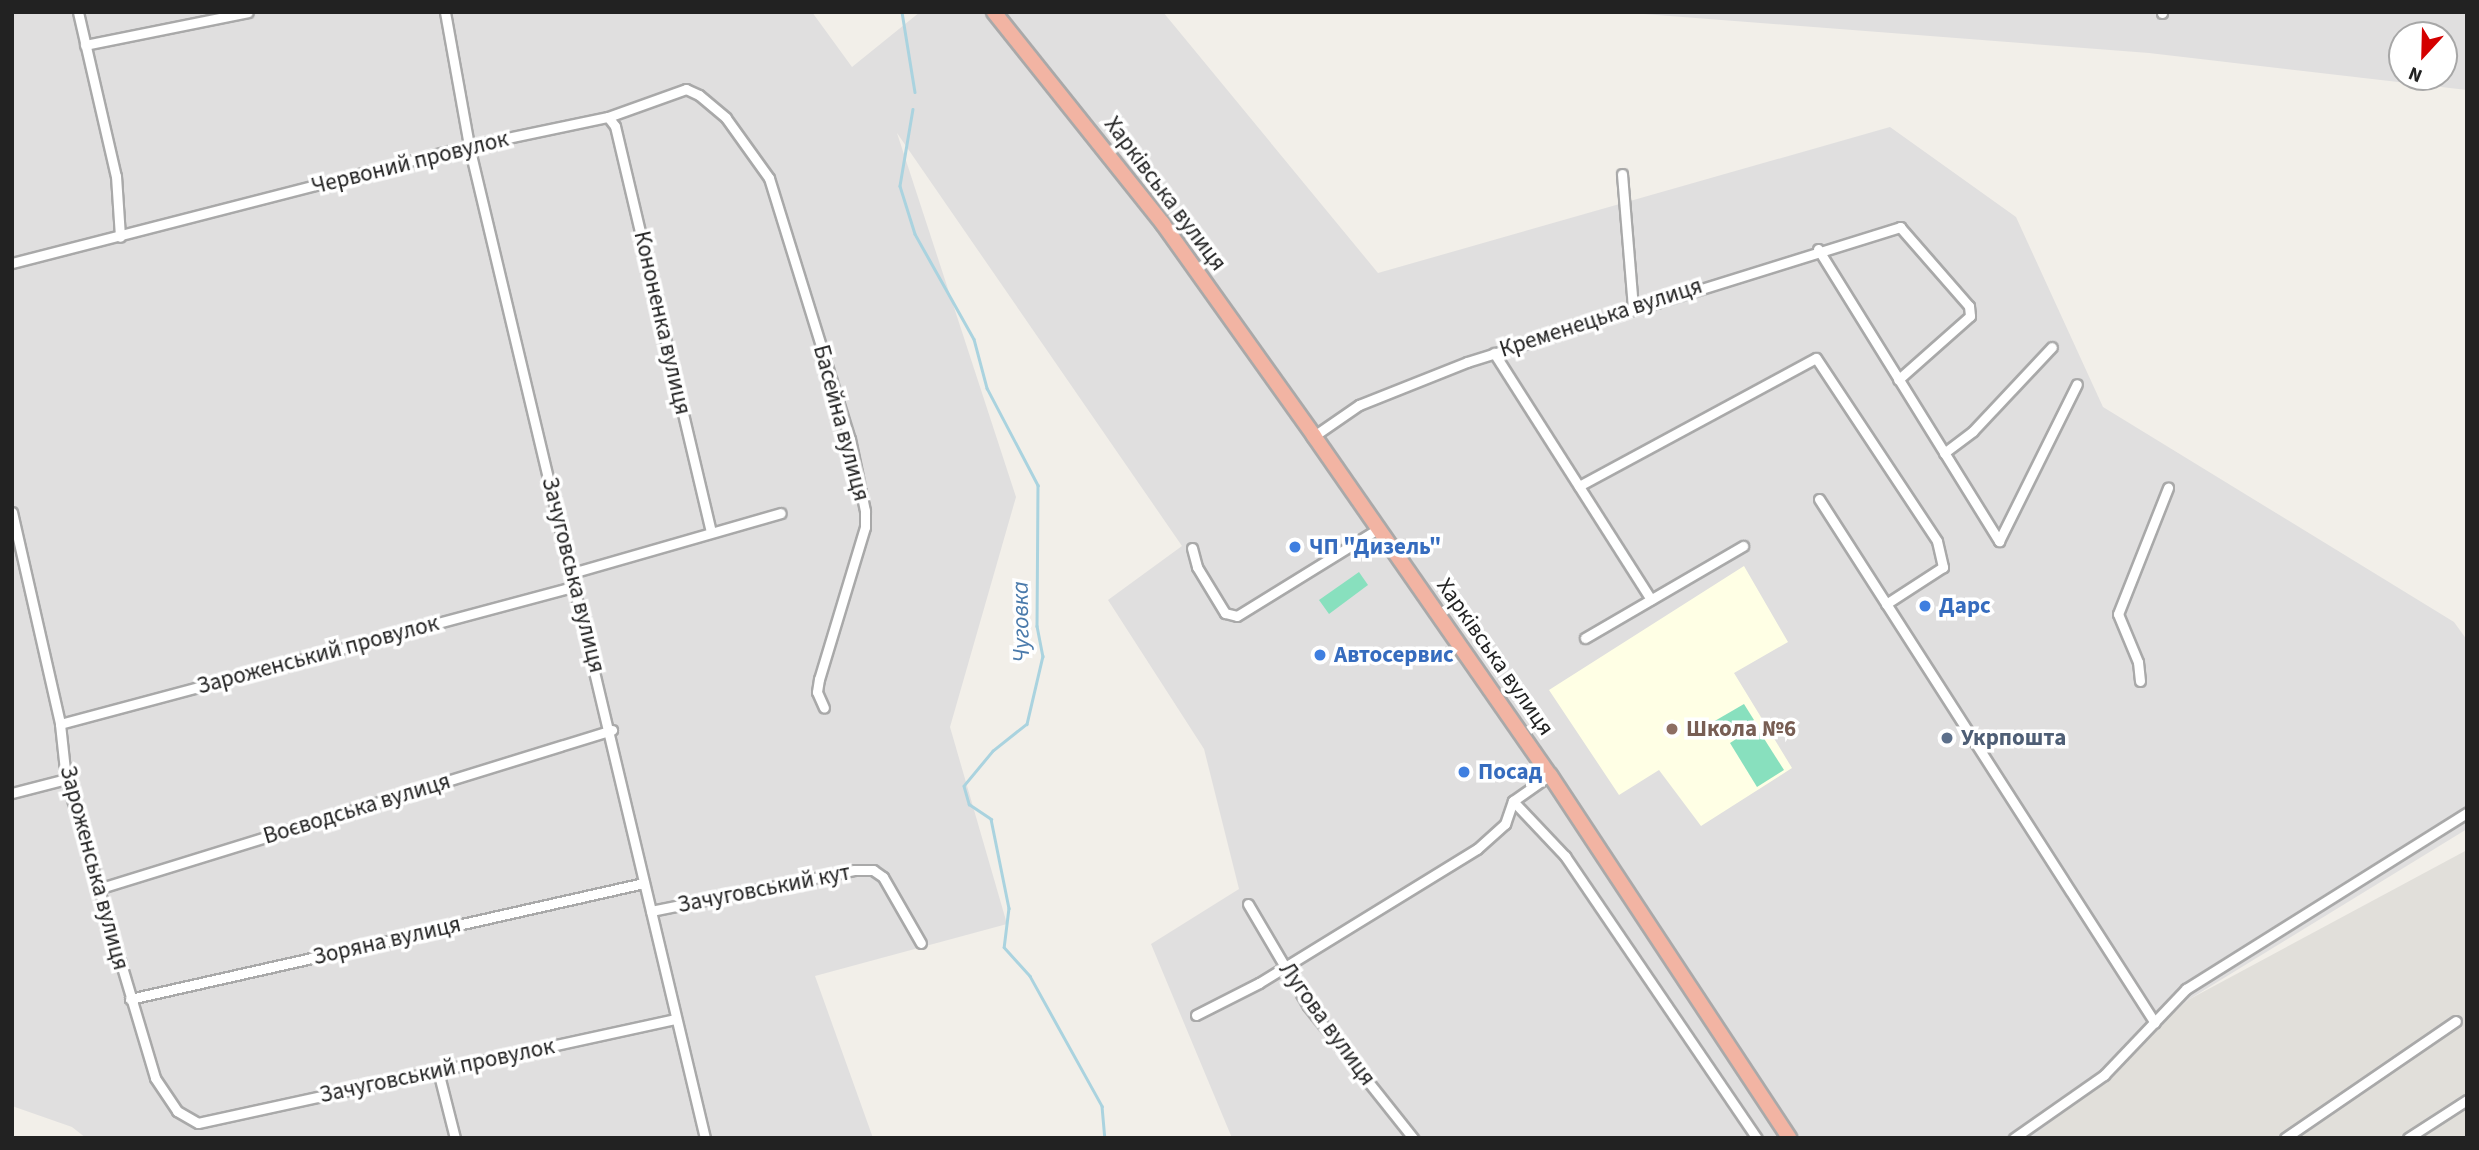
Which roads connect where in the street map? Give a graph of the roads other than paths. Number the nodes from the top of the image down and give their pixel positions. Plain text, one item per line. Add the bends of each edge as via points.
1 (78, 12) edge
2 (248, 12) edge
3 (445, 12) edge
4 (994, 12) edge
5 (85, 45) junction
6 (608, 117) junction
7 (469, 146) junction
8 (1622, 174) dead end
9 (769, 178) joint
10 (120, 237) junction
11 (1818, 249) junction
12 (12, 262) edge
13 (1633, 307) junction
14 (2052, 347) dead end
15 (1494, 353) junction
16 (1898, 380) junction
17 (2077, 384) dead end
18 (1314, 436) junction
19 (1944, 453) junction
20 (1579, 486) junction
21 (2168, 488) dead end
22 (1819, 499) dead end
23 (12, 512) edge
24 (781, 513) dead end
25 (1378, 528) junction
26 (711, 532) junction
27 (1743, 546) dead end
28 (1192, 548) dead end
29 (572, 573) junction
30 (576, 586) junction
31 (1651, 599) junction
32 (1886, 604) junction
33 (1585, 638) dead end
34 (2140, 681) dead end
35 (824, 708) dead end
36 (60, 724) junction
37 (612, 730) junction
38 (1550, 775) junction
39 (66, 779) junction
40 (12, 793) edge
41 (1513, 801) junction
42 (2467, 813) edge
43 (644, 883) junction
44 (101, 888) junction
45 (1248, 904) dead end
46 (651, 911) junction
47 (921, 943) dead end
48 (1284, 965) junction
49 (130, 999) junction
50 (1196, 1015) dead end
51 (676, 1019) junction
52 (2456, 1021) dead end
53 (2155, 1023) junction
54 (438, 1071) junction
55 (2467, 1100) edge
56 (198, 1123) joint
57 (455, 1138) edge
58 (705, 1138) edge
59 (1413, 1138) edge
60 (1757, 1138) edge
61 (1789, 1138) edge
62 (2014, 1138) edge
63 (2286, 1138) edge
64 (2408, 1138) edge

1 - 5 street
2 - 5 street
3 - 7 street, Зачуговська вулиця
4 - 18 highway, Харківська вулиця via 1163,224
5 - 10 street via 116,176
6 - 7 street, Червоний провулок
6 - 9 street, Червоний провулок via 686,89 726,118
6 - 26 street, Кононенка вулиця via 615,126
7 - 10 street, Червоний провулок
7 - 29 street, Зачуговська вулиця
8 - 13 street
9 - 35 street, Басейна вулиця via 850,439 865,511 865,527 819,679 817,692
10 - 12 street, Червоний провулок
11 - 13 street, Кременецька вулиця
11 - 16 street
11 - 16 street, Кременецька вулиця via 1900,227 1969,306 1970,316
13 - 15 street, Кременецька вулиця
14 - 19 street via 1973,431
15 - 18 street, Кременецька вулиця via 1359,405
15 - 20 street
16 - 19 street
17 - 19 street via 1999,541
18 - 25 highway, Харківська вулиця
20 - 31 street
20 - 32 street via 1815,358 1937,541 1943,567
21 - 34 street via 2118,614 2138,662
22 - 32 street
23 - 36 street, Зароженська вулиця
24 - 26 street
25 - 28 street via 1237,615 1225,613 1197,567
25 - 38 highway, Харківська вулиця
26 - 29 street
27 - 31 street
29 - 30 street, Зачуговська вулиця
30 - 36 street, Зароженський провулок
30 - 37 street, Зачуговська вулиця
31 - 33 street
32 - 53 street
36 - 39 street, Зароженська вулиця
37 - 43 street, Зачуговська вулиця
37 - 44 street, Воєводська вулиця
38 - 41 street
38 - 61 highway, Харківська вулиця
39 - 40 street
39 - 44 street, Зароженська вулиця
41 - 48 street via 1505,824 1477,849
41 - 60 street via 1565,856
42 - 53 street via 2186,989
43 - 46 street, Зачуговська вулиця
43 - 49 street, Зоряна вулиця
44 - 49 street, Зароженська вулиця
45 - 48 street, Лугова вулиця
46 - 47 street, Зачуговський кут via 873,870 883,877
46 - 51 street, Зачуговська вулиця
48 - 50 street via 1259,984
48 - 59 street, Лугова вулиця via 1308,1006
49 - 56 street, Зароженська вулиця via 155,1079 177,1111
51 - 54 street, Зачуговський провулок
51 - 58 street, Зачуговська вулиця
52 - 63 street
53 - 62 street via 2104,1075
54 - 56 street, Зачуговський провулок
54 - 57 street
55 - 64 street

